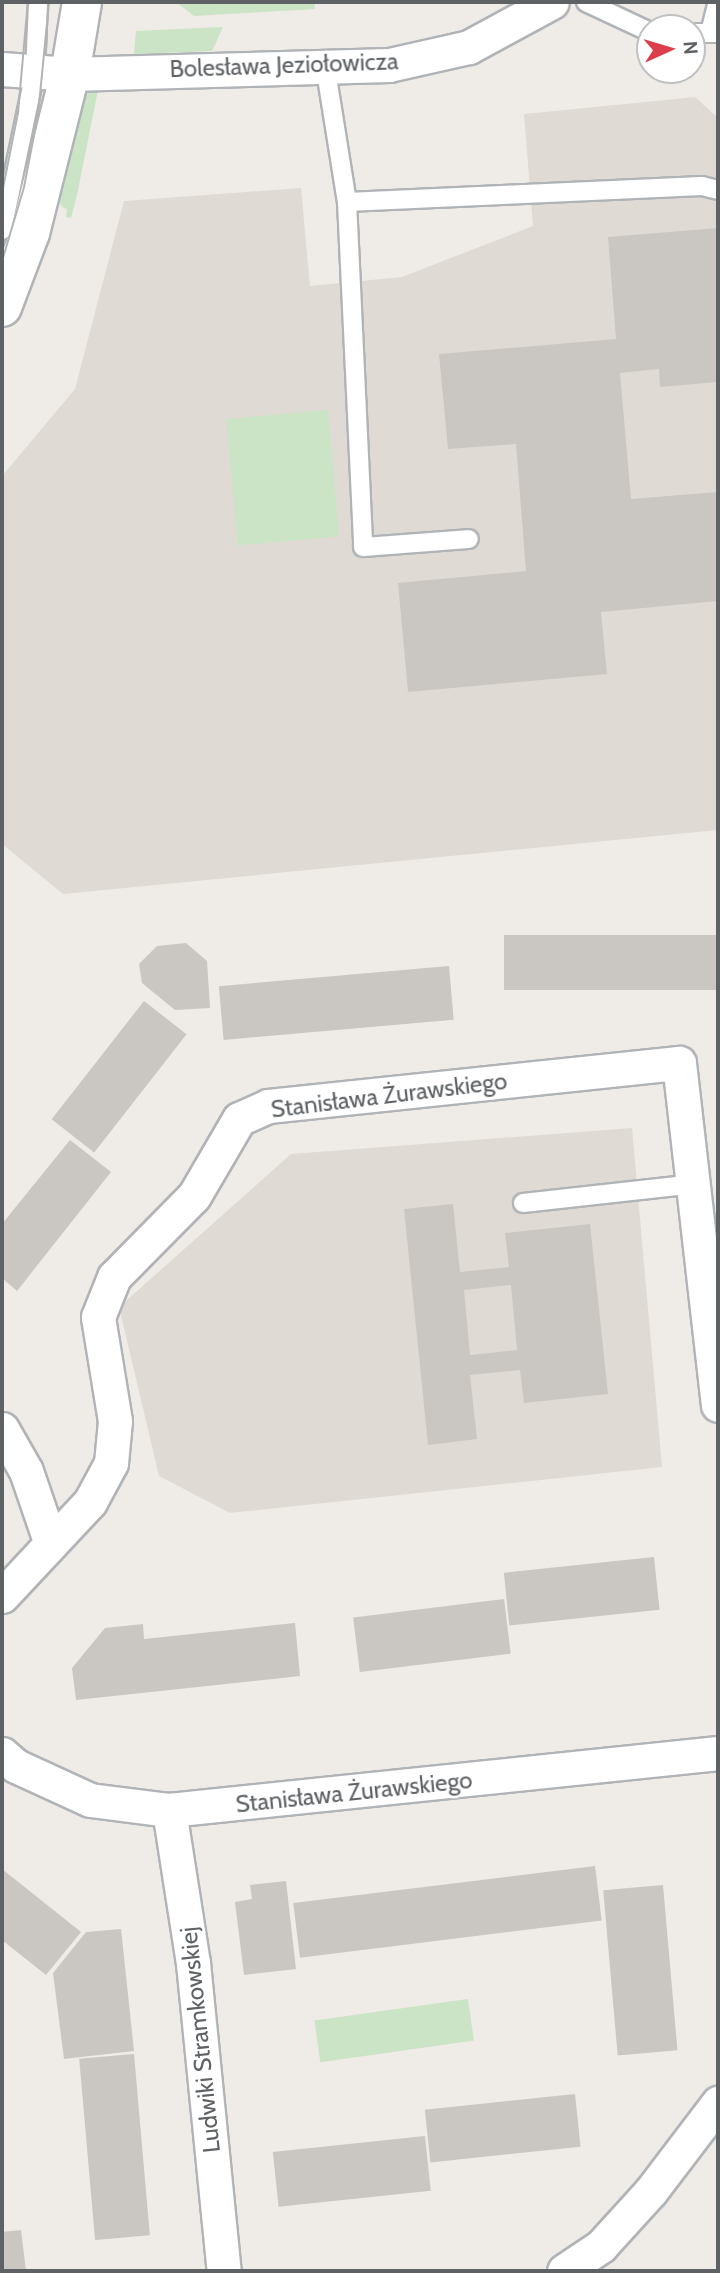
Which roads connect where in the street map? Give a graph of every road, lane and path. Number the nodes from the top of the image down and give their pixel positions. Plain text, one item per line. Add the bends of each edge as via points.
1 (38, 2) edge
2 (82, 2) edge
3 (552, 2) edge
4 (586, 2) edge
5 (718, 2) edge
6 (636, 25) edge
7 (714, 33) edge
8 (325, 65) junction
9 (2, 69) edge
10 (52, 73) junction
11 (718, 190) edge
12 (347, 202) junction
13 (2, 230) edge
14 (2, 307) edge
15 (469, 539) dead end
16 (695, 1184) junction
17 (523, 1203) dead end
18 (718, 1405) edge
19 (2, 1429) edge
20 (50, 1541) junction
21 (2, 1596) edge
22 (718, 1753) edge
23 (2, 1755) edge
24 (169, 1810) junction
25 (718, 2103) edge
26 (224, 2271) edge
27 (564, 2271) edge

1 - 10 lane
2 - 10 street
3 - 8 street, Bolesława Jeziołowicza via 469,47 389,65
4 - 6 lane
5 - 7 lane
8 - 10 street, Bolesława Jeziołowicza
8 - 12 lane
9 - 10 street, Bolesława Jeziołowicza
10 - 13 lane
10 - 14 street via 30,233
11 - 12 lane via 702,186
12 - 15 lane via 363,547
16 - 17 lane
16 - 18 street, Stanisława Żurawskiego
16 - 20 street, Stanisława Żurawskiego via 679,1063 268,1107 239,1119 194,1195 114,1278 98,1317 115,1421 111,1463 90,1503
19 - 20 street via 26,1471
20 - 21 street, Stanisława Żurawskiego
22 - 24 street, Stanisława Żurawskiego
23 - 24 street, Stanisława Żurawskiego via 90,1800
24 - 26 street, Ludwiki Stramkowskiej via 193,1963
25 - 27 street via 626,2219 601,2246

